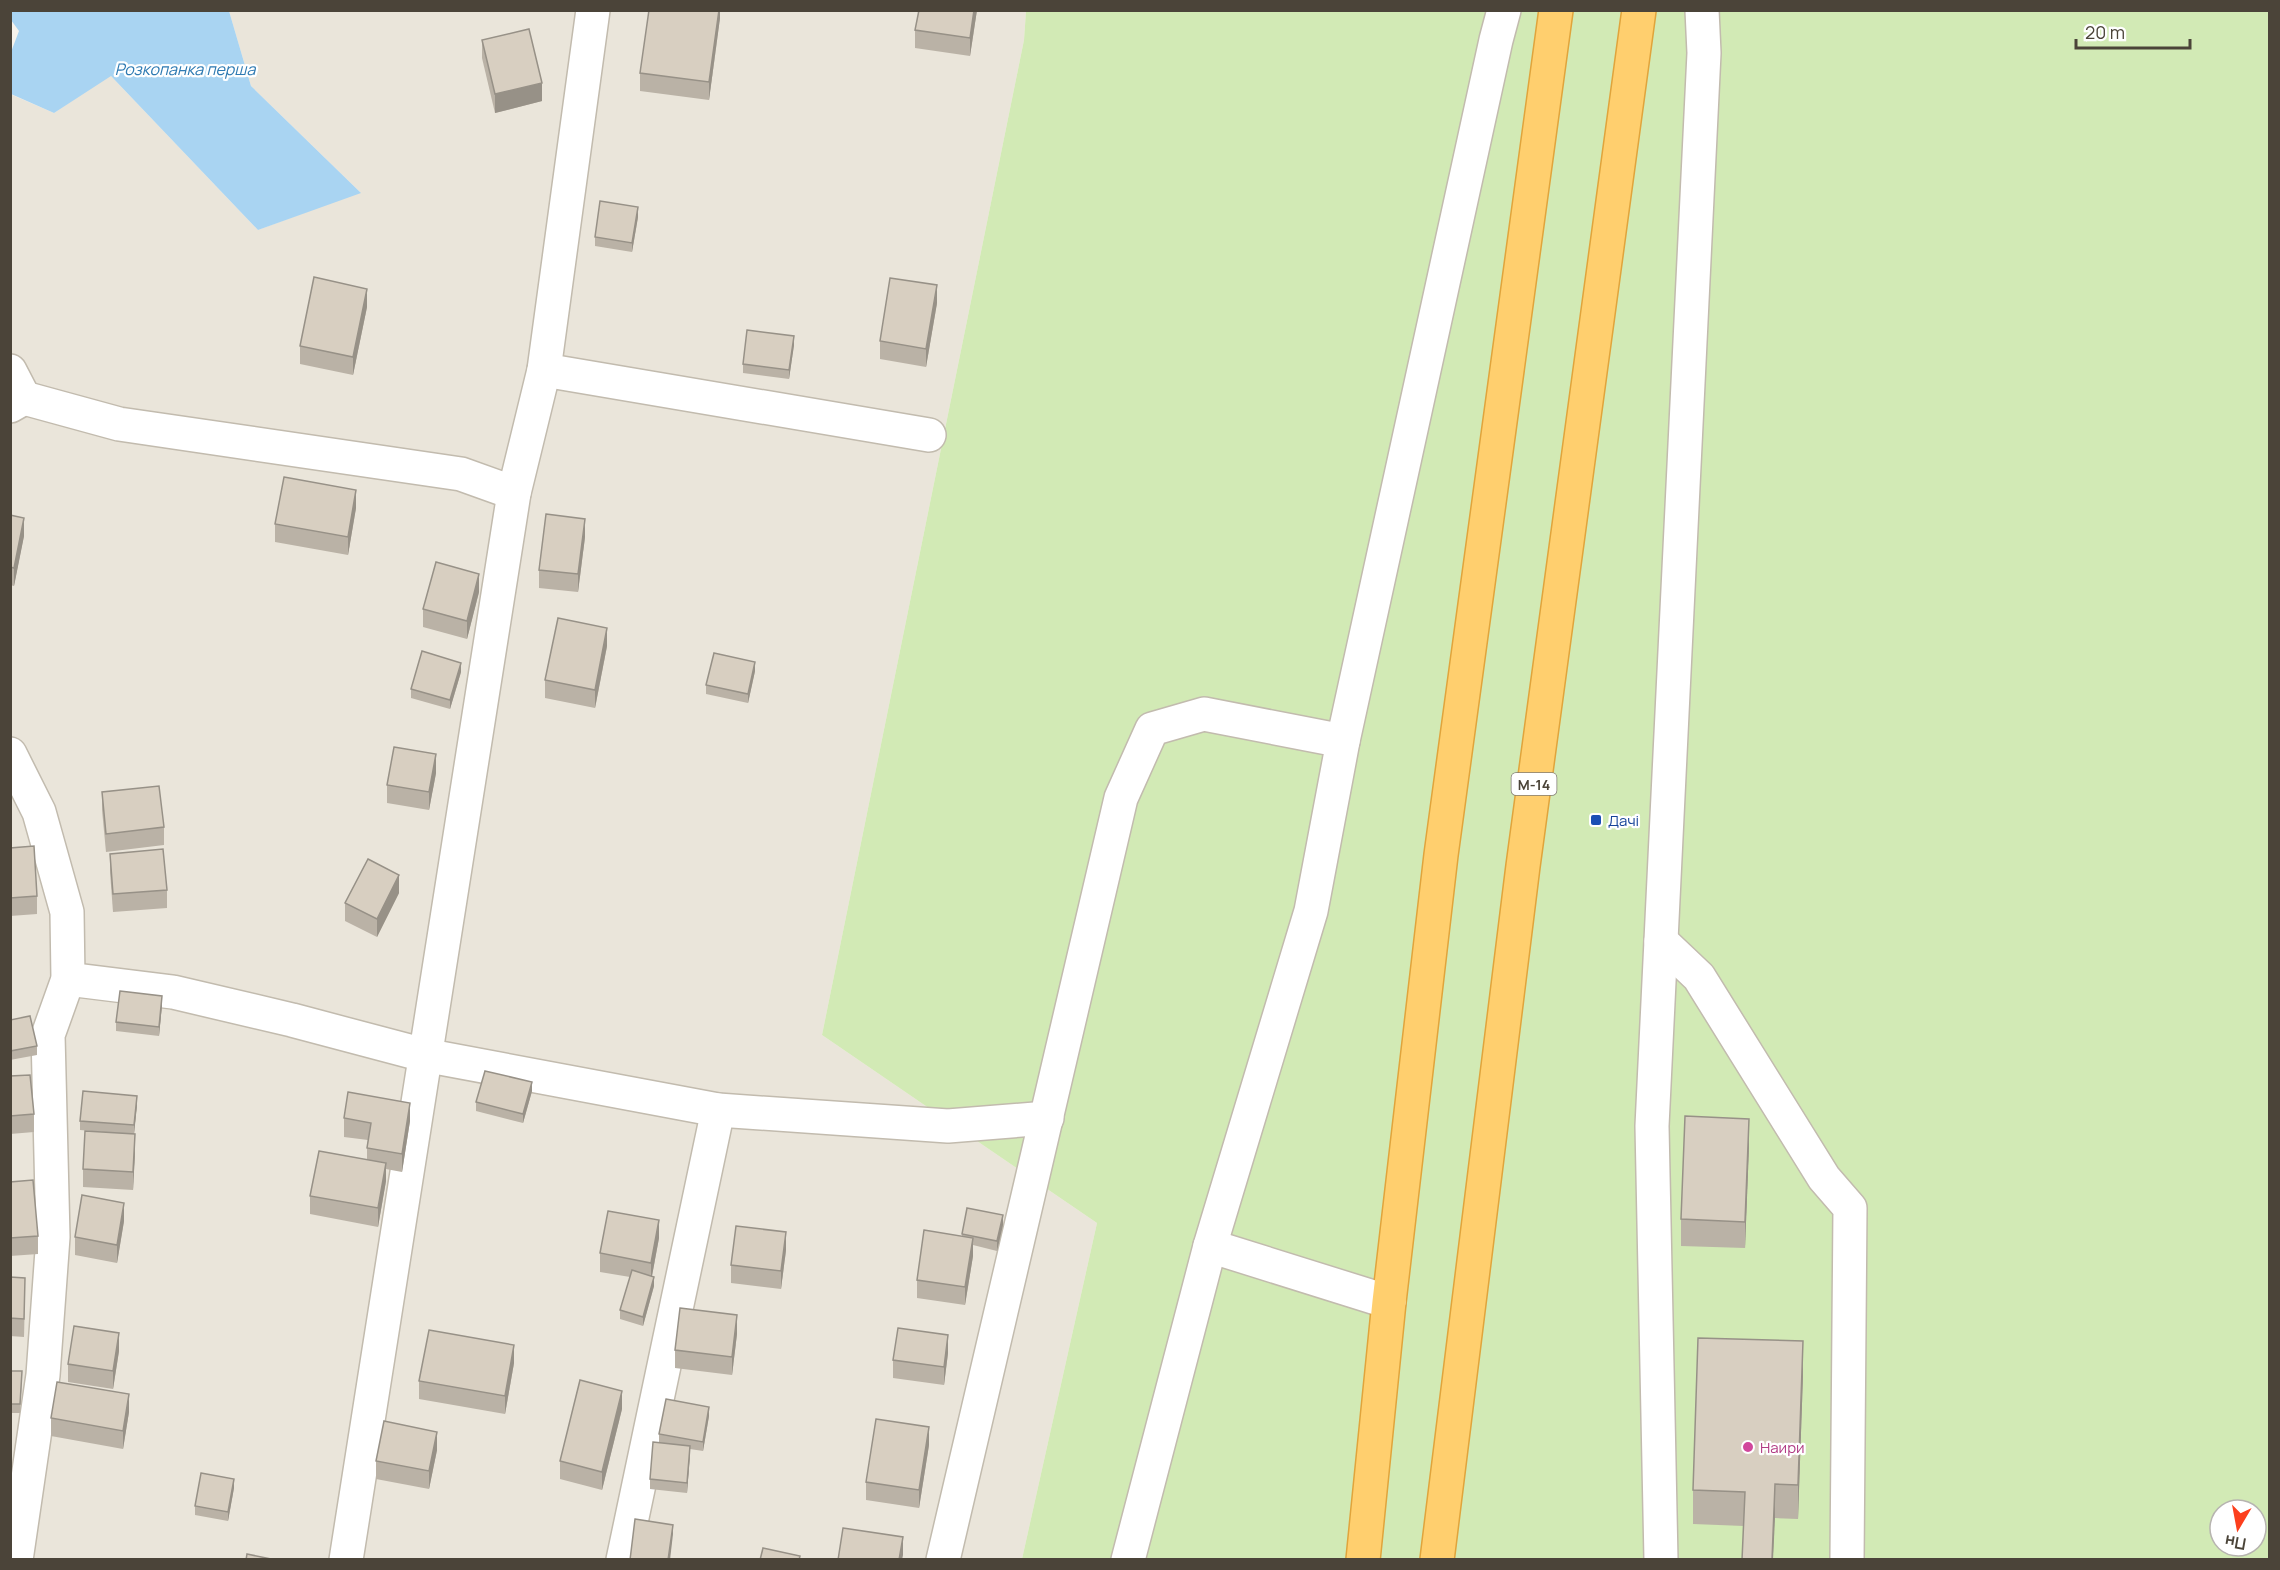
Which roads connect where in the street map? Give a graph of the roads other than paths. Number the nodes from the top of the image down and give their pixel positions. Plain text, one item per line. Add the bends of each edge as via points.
1 (593, 10) edge
2 (1504, 10) edge
3 (1556, 10) edge
4 (1639, 10) edge
5 (1702, 10) edge
6 (544, 370) junction
7 (15, 392) edge
8 (929, 435) dead end
9 (514, 493) junction
10 (1343, 741) junction
11 (10, 754) edge
12 (1661, 941) junction
13 (68, 979) junction
14 (424, 1054) junction
15 (718, 1110) junction
16 (1047, 1118) junction
17 (1210, 1246) junction
18 (1389, 1302) junction
19 (16, 1560) edge
20 (346, 1560) edge
21 (623, 1560) edge
22 (943, 1560) edge
23 (1128, 1560) edge
24 (1363, 1560) edge
25 (1437, 1560) edge
26 (1661, 1560) edge
27 (1847, 1560) edge

1 - 6 street
2 - 10 street
3 - 18 highway via 1442,843
4 - 25 highway, М-14 via 1524,854
5 - 12 street via 1704,53
6 - 8 street
6 - 9 street
7 - 9 street via 119,424 461,474
9 - 14 street
10 - 16 street via 1204,714 1152,729 1121,798
10 - 17 street via 1311,911
11 - 13 street via 39,812 67,912
12 - 26 street via 1652,1125
12 - 27 street via 1699,977 1824,1178 1850,1208
13 - 14 street via 173,992
13 - 19 street via 48,1035 53,1237 43,1375
14 - 15 street
14 - 20 street
15 - 16 street via 948,1126
15 - 21 street
16 - 22 street
17 - 18 street
17 - 23 street
18 - 24 highway

